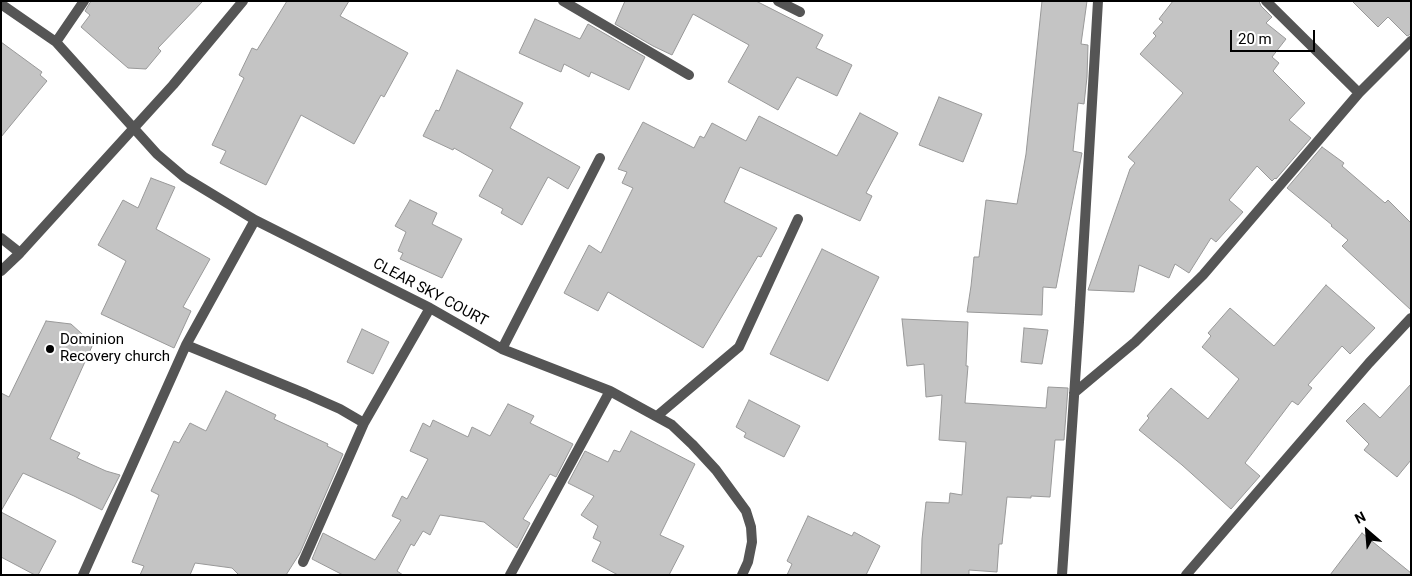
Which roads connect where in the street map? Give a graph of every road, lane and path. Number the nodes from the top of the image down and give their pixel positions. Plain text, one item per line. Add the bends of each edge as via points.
1 (84, 1) edge
2 (243, 1) edge
3 (563, 1) edge
4 (778, 1) edge
5 (1098, 1) edge
6 (1266, 1) edge
7 (1, 4) edge
8 (800, 12) dead end
9 (1411, 41) edge
10 (56, 42) junction
11 (689, 75) dead end
12 (1359, 93) junction
13 (134, 128) junction
14 (600, 158) dead end
15 (798, 219) dead end
16 (255, 220) junction
17 (1, 238) edge
18 (20, 253) junction
19 (1, 271) edge
20 (430, 308) junction
21 (1411, 318) edge
22 (186, 345) junction
23 (502, 349) junction
24 (610, 391) junction
25 (1074, 393) junction
26 (657, 416) junction
27 (364, 423) junction
28 (303, 562) dead end
29 (83, 575) edge
30 (510, 575) edge
31 (742, 575) edge
32 (1062, 575) edge
33 (1186, 575) edge

1 - 10 street
2 - 13 street
3 - 11 street
4 - 8 street
5 - 25 street
6 - 12 street
7 - 10 street, CLEAR SKY COURT
9 - 12 street
10 - 13 street, CLEAR SKY COURT
12 - 25 street via 1203,275 1136,342
13 - 16 street, CLEAR SKY COURT via 157,154 184,176
13 - 18 street
14 - 23 street
15 - 26 street via 739,347
16 - 20 street, CLEAR SKY COURT
16 - 22 street
17 - 18 street
18 - 19 street
20 - 23 street, CLEAR SKY COURT
20 - 27 street
21 - 33 street
22 - 27 street via 306,394
22 - 29 street
23 - 24 street, CLEAR SKY COURT
24 - 26 street, CLEAR SKY COURT
24 - 30 street
25 - 32 street
26 - 31 street, CLEAR SKY COURT via 692,444 746,511 752,542
27 - 28 street

